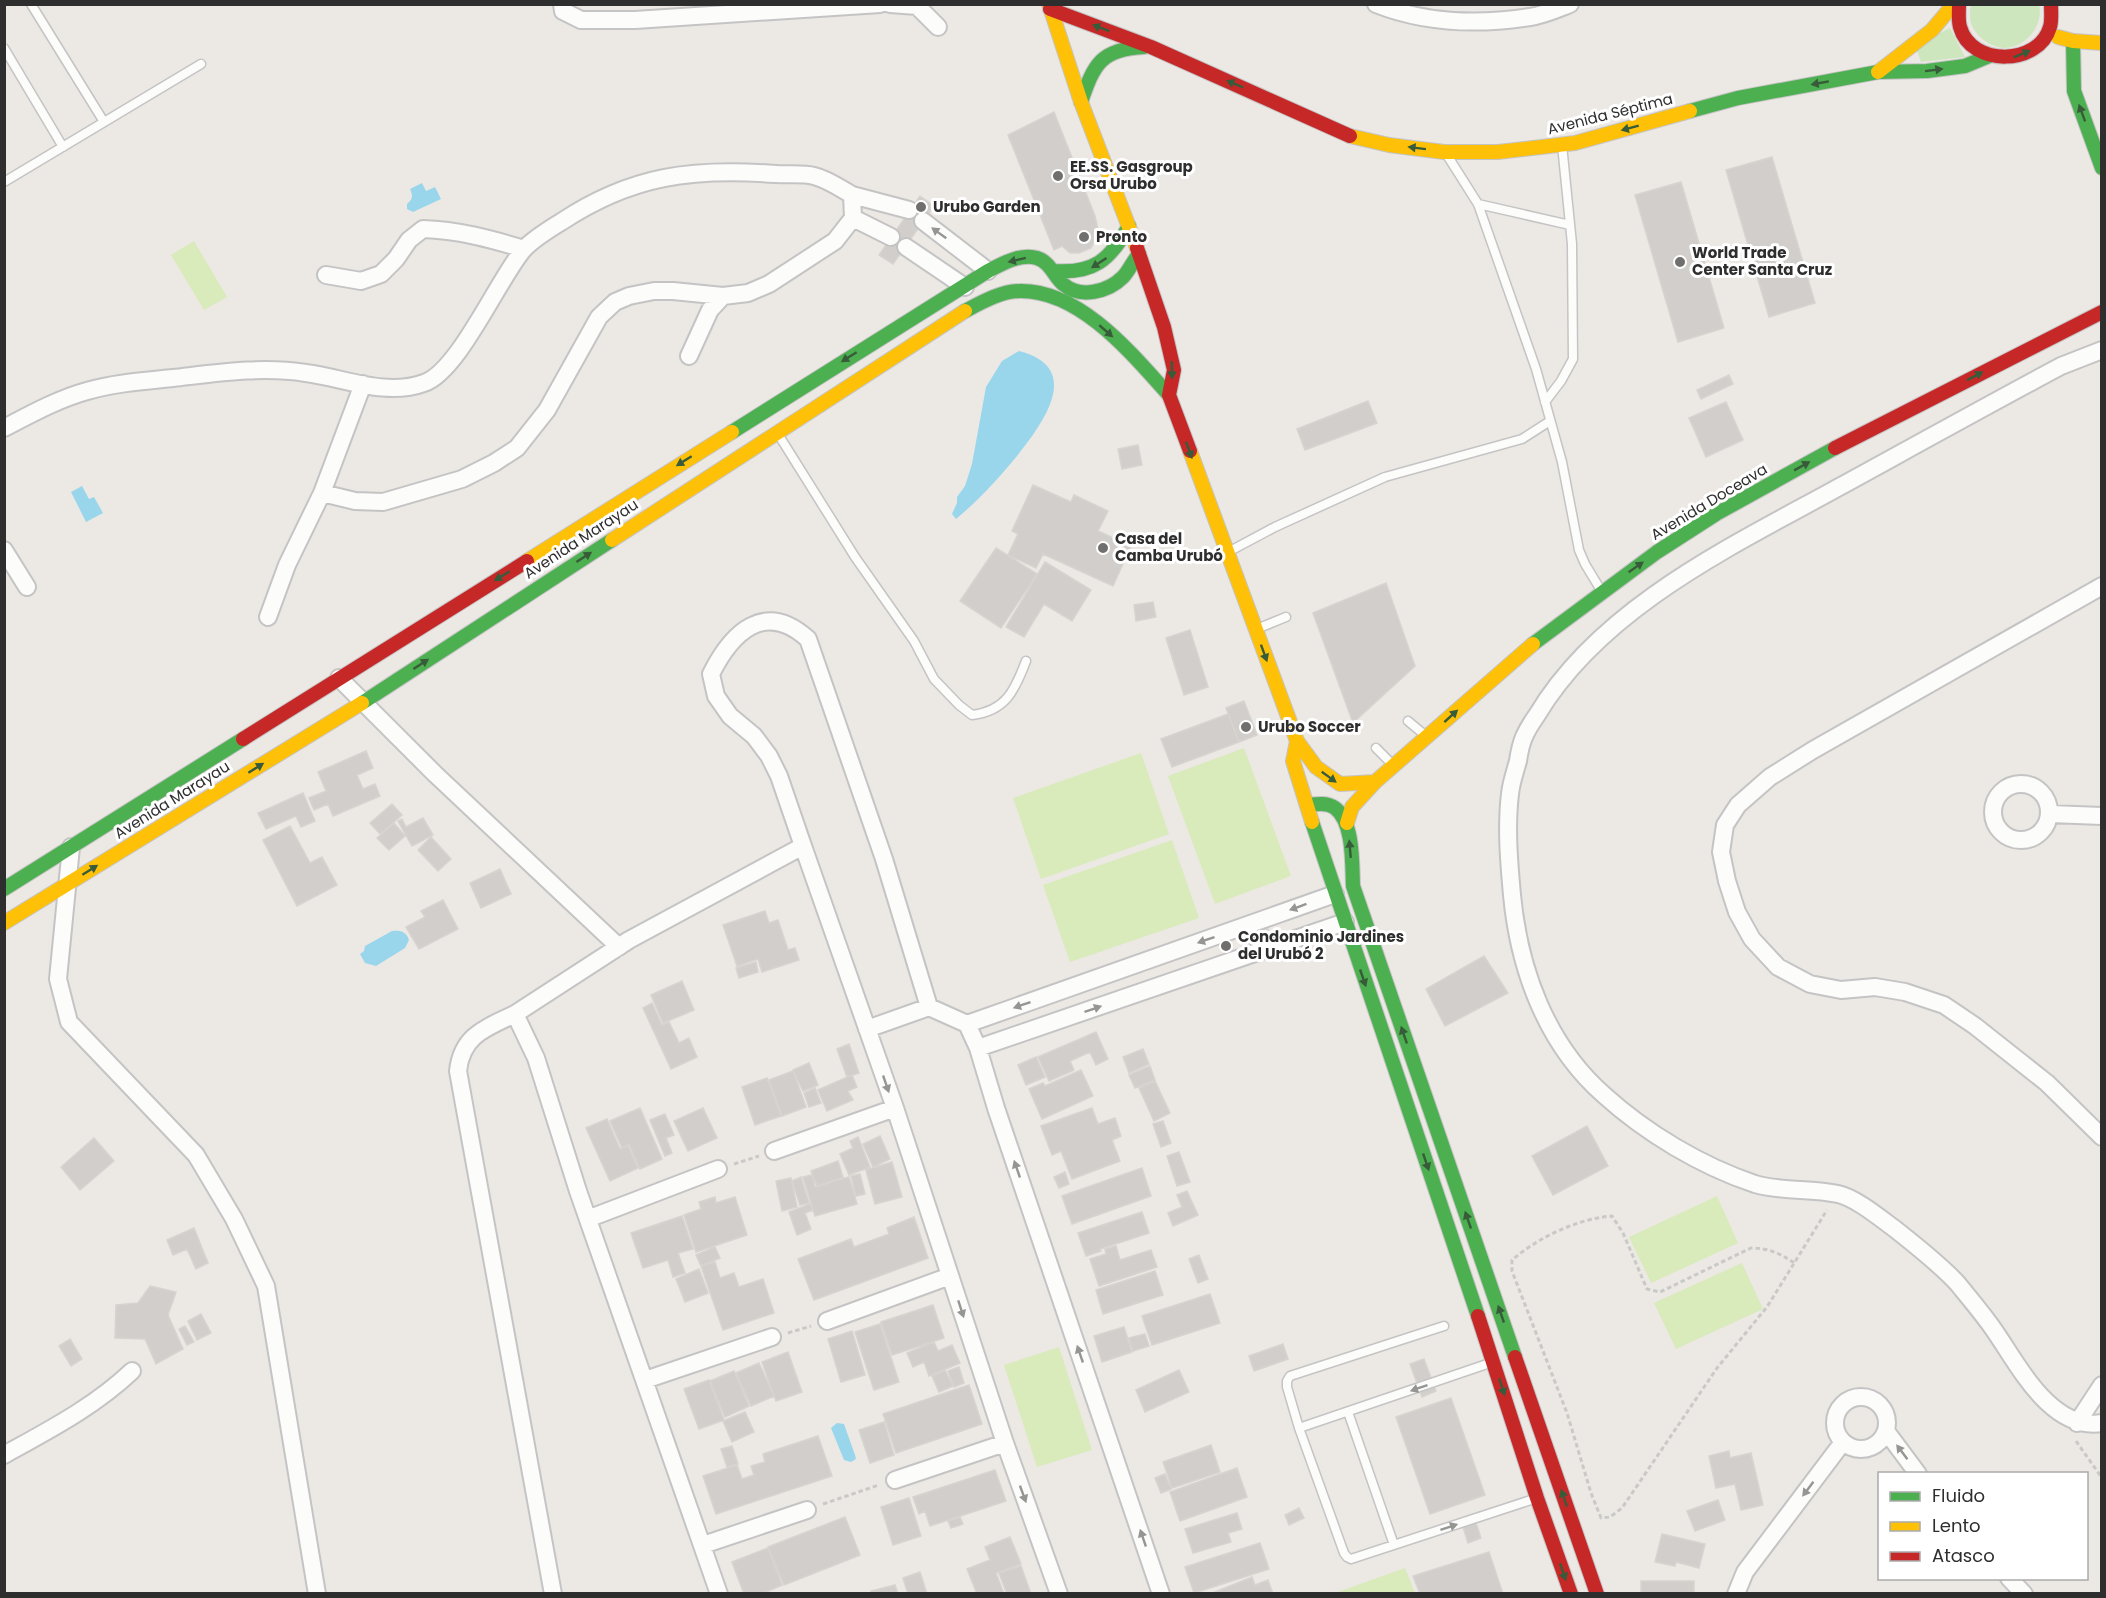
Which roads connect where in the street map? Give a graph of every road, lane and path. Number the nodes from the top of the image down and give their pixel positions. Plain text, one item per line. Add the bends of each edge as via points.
1 (31, 4) edge
2 (562, 4) edge
3 (880, 4) edge
4 (890, 4) edge
5 (1376, 4) edge
6 (1570, 4) edge
7 (1954, 4) edge
8 (1959, 4) edge
9 (2051, 4) edge
10 (917, 5) edge
11 (1050, 7) edge
12 (938, 27) dead end
13 (2047, 34) junction
14 (2073, 41) junction
15 (2102, 43) edge
16 (1151, 47) junction
17 (4, 48) edge
18 (1989, 56) junction
19 (201, 64) dead end
20 (1878, 72) junction
21 (1081, 102) junction
22 (104, 122) junction
23 (1562, 145) junction
24 (63, 147) junction
25 (1444, 152) junction
26 (2102, 168) edge
27 (4, 182) edge
28 (852, 195) junction
29 (1478, 204) junction
30 (909, 210) dead end
31 (853, 218) junction
32 (923, 221) dead end
33 (1570, 225) junction
34 (1129, 226) junction
35 (891, 237) dead end
36 (906, 247) dead end
37 (524, 249) junction
38 (1139, 254) junction
39 (988, 271) junction
40 (1053, 271) junction
41 (326, 275) dead end
42 (965, 287) junction
43 (723, 296) junction
44 (2102, 312) edge
45 (2102, 350) edge
46 (689, 356) dead end
47 (363, 384) junction
48 (1169, 395) junction
49 (1545, 402) junction
50 (1551, 421) junction
51 (4, 428) edge
52 (777, 432) junction
53 (322, 493) junction
54 (4, 550) edge
55 (1227, 552) junction
56 (2102, 586) edge
57 (27, 587) dead end
58 (1602, 592) junction
59 (268, 617) dead end
60 (1286, 617) dead end
61 (1256, 629) junction
62 (1026, 661) dead end
63 (339, 678) junction
64 (361, 703) junction
65 (1408, 721) dead end
66 (1427, 737) junction
67 (1297, 741) junction
68 (1376, 748) dead end
69 (1394, 766) junction
70 (1375, 782) junction
71 (1307, 805) junction
72 (2050, 814) dead end
73 (2102, 816) edge
74 (1347, 823) junction
75 (803, 846) junction
76 (71, 847) junction
77 (67, 884) junction
78 (4, 889) edge
79 (1335, 894) junction
80 (1345, 922) junction
81 (4, 923) edge
82 (619, 947) junction
83 (929, 1007) junction
84 (515, 1014) junction
85 (967, 1024) junction
86 (867, 1029) junction
87 (978, 1048) junction
88 (895, 1108) junction
89 (2102, 1137) edge
90 (774, 1151) joint
91 (718, 1169) joint
92 (1837, 1194) junction
93 (590, 1218) junction
94 (1794, 1263) junction
95 (950, 1276) junction
96 (827, 1321) joint
97 (1444, 1326) dead end
98 (772, 1338) joint
99 (1494, 1362) junction
100 (132, 1371) dead end
101 (645, 1380) junction
102 (2102, 1384) edge
103 (1348, 1412) junction
104 (2102, 1423) edge
105 (1299, 1428) junction
106 (1886, 1431) junction
107 (2076, 1431) junction
108 (1844, 1442) junction
109 (1005, 1443) junction
110 (4, 1455) edge
111 (1917, 1472) edge
112 (2102, 1478) edge
113 (895, 1480) joint
114 (1537, 1498) junction
115 (807, 1510) joint
116 (703, 1545) junction
117 (1394, 1545) junction
118 (2011, 1580) edge
119 (317, 1593) edge
120 (553, 1593) edge
121 (719, 1593) edge
122 (1059, 1593) edge
123 (1161, 1593) edge
124 (1571, 1593) edge
125 (1597, 1593) edge
126 (1736, 1593) edge
127 (2024, 1593) edge

1 - 22 lane
2 - 3 street via 563,11 581,20 635,20
4 - 10 street
5 - 6 street via 1400,14 1474,23 1533,16
7 - 20 main road, Avenida Séptima via 1932,30
8 - 18 main road via 1963,32 1978,50
9 - 13 main road
10 - 12 street
16 -> 11 main road, Avenida Séptima
11 - 21 main road
13 - 14 main road
18 -> 13 main road via 2019,57 2030,52
14 - 15 main road
26 -> 14 main road via 2074,91
16 - 21 main road, Avenida Séptima via 1124,47 1107,54 1092,71
25 -> 16 main road, Avenida Séptima via 1350,136
17 - 24 lane
20 -> 18 main road, Avenida Séptima via 1965,66
19 - 22 lane
20 -> 23 main road, Avenida Séptima via 1738,98
21 - 34 main road
22 - 24 lane
23 - 25 main road, Avenida Séptima via 1498,152
23 - 33 lane
24 - 27 lane
25 - 29 lane
28 - 30 street
28 - 31 street
28 - 37 street via 813,176 739,171 676,174 638,183 587,205
29 - 33 lane
29 - 49 lane
31 - 35 street
31 - 43 street via 836,241 769,284 748,293
39 -> 32 street
33 - 49 lane via 1573,359
34 - 38 main road
34 -> 40 main road via 1114,252 1097,265 1082,272
36 - 42 street
37 - 41 street via 473,235 423,229 381,274 361,280
37 - 47 street via 471,333 448,364 426,383 396,389
38 - 40 main road, Avenida Marayau via 1124,276 1093,291 1073,291
38 -> 48 main road via 1174,370
40 -> 39 main road, Avenida Marayau via 1048,264 1029,257
39 - 42 main road, Avenida Marayau
42 -> 63 main road, Avenida Marayau
43 - 46 street via 710,310
43 - 53 street via 654,291 615,302 599,317 547,410 517,448 494,464 462,479 382,501 355,501
58 -> 44 main road, Avenida Doceava via 1726,508
45 - 92 street via 2061,366 1707,560 1658,593 1587,651 1552,689 1523,738 1510,793 1509,860 1514,923 1534,995 1568,1056 1600,1092 1639,1125 1716,1168 1758,1185
47 - 51 street via 305,372 236,370 126,383 87,391
47 - 53 street
52 -> 48 main road, Avenida Marayau via 965,311 996,296 1023,291 1058,297 1091,318 1125,347
48 -> 55 main road
49 - 50 lane
50 - 55 lane via 1522,440 1385,477
50 - 58 lane via 1579,550
52 - 62 lane via 855,557 914,641 934,679 959,705 972,716 1004,704
64 -> 52 main road, Avenida Marayau
53 - 59 street via 287,565
54 - 57 street
55 - 61 main road
56 - 89 street via 1770,777 1738,805 1725,825 1720,852 1737,912 1752,939 1778,967 1810,984 1841,990 1875,987 1944,1005 2047,1083
66 -> 58 main road, Avenida Doceava via 1536,641
60 - 61 lane
61 -> 67 main road
63 - 64 street
63 - 76 main road, Avenida Marayau
77 -> 64 main road, Avenida Marayau
64 - 82 street
65 - 66 lane
66 - 69 main road, Avenida Doceava
67 -> 70 main road via 1316,766 1340,784
67 - 71 main road via 1293,761
68 - 69 lane
69 - 70 main road, Avenida Doceava
70 - 74 main road, Avenida Doceava via 1352,807
71 - 74 main road via 1325,803 1335,808
71 - 79 main road
72 - 73 street
125 -> 74 main road via 1353,886
75 - 82 street
75 - 83 street via 769,756 754,736 730,716 717,696 711,674 733,638 758,622 776,620 796,628 808,639 884,859
75 - 86 street
76 - 77 street
76 - 78 main road, Avenida Marayau
77 - 81 main road, Avenida Marayau
77 - 119 street via 58,979 69,1022 196,1155 234,1219 266,1286
79 - 80 main road
79 -> 85 street
87 -> 80 street
80 -> 99 main road
82 - 84 street
83 - 85 street
83 - 86 street
84 - 93 street via 536,1058
84 - 120 street via 468,1041 458,1071
85 - 87 street
86 -> 88 street
123 -> 87 street
88 - 90 street
88 - 95 street
90 - 91 path
91 - 93 street
92 - 94 path
92 - 107 street via 1850,1198 1895,1229 1955,1281 2041,1397
93 - 101 street
94 - 94 path via 1767,1307 1717,1368 1622,1508 1601,1518 1568,1413 1512,1271 1512,1260 1526,1248 1565,1228 1612,1216 1647,1289 1660,1292 1751,1248 1766,1248
95 - 96 street
95 -> 109 street
96 - 98 path
97 - 105 lane via 1290,1376 1287,1387
98 - 101 street
99 -> 103 lane
99 -> 114 main road
100 - 110 street via 82,1411
101 - 116 street
102 - 107 street
103 - 105 lane
103 - 117 lane
104 - 107 street
105 - 117 lane via 1347,1557
106 - 108 street via 1882,1439 1868,1448 1859,1449
106 - 108 street via 1882,1406 1868,1397 1851,1398 1835,1418 1835,1427
111 -> 106 street
107 - 112 path
108 -> 126 street via 1745,1572
109 - 113 street
109 -> 122 street
113 - 115 path
117 -> 114 lane
114 -> 124 main road
115 - 116 street
116 - 121 street
118 - 127 street

